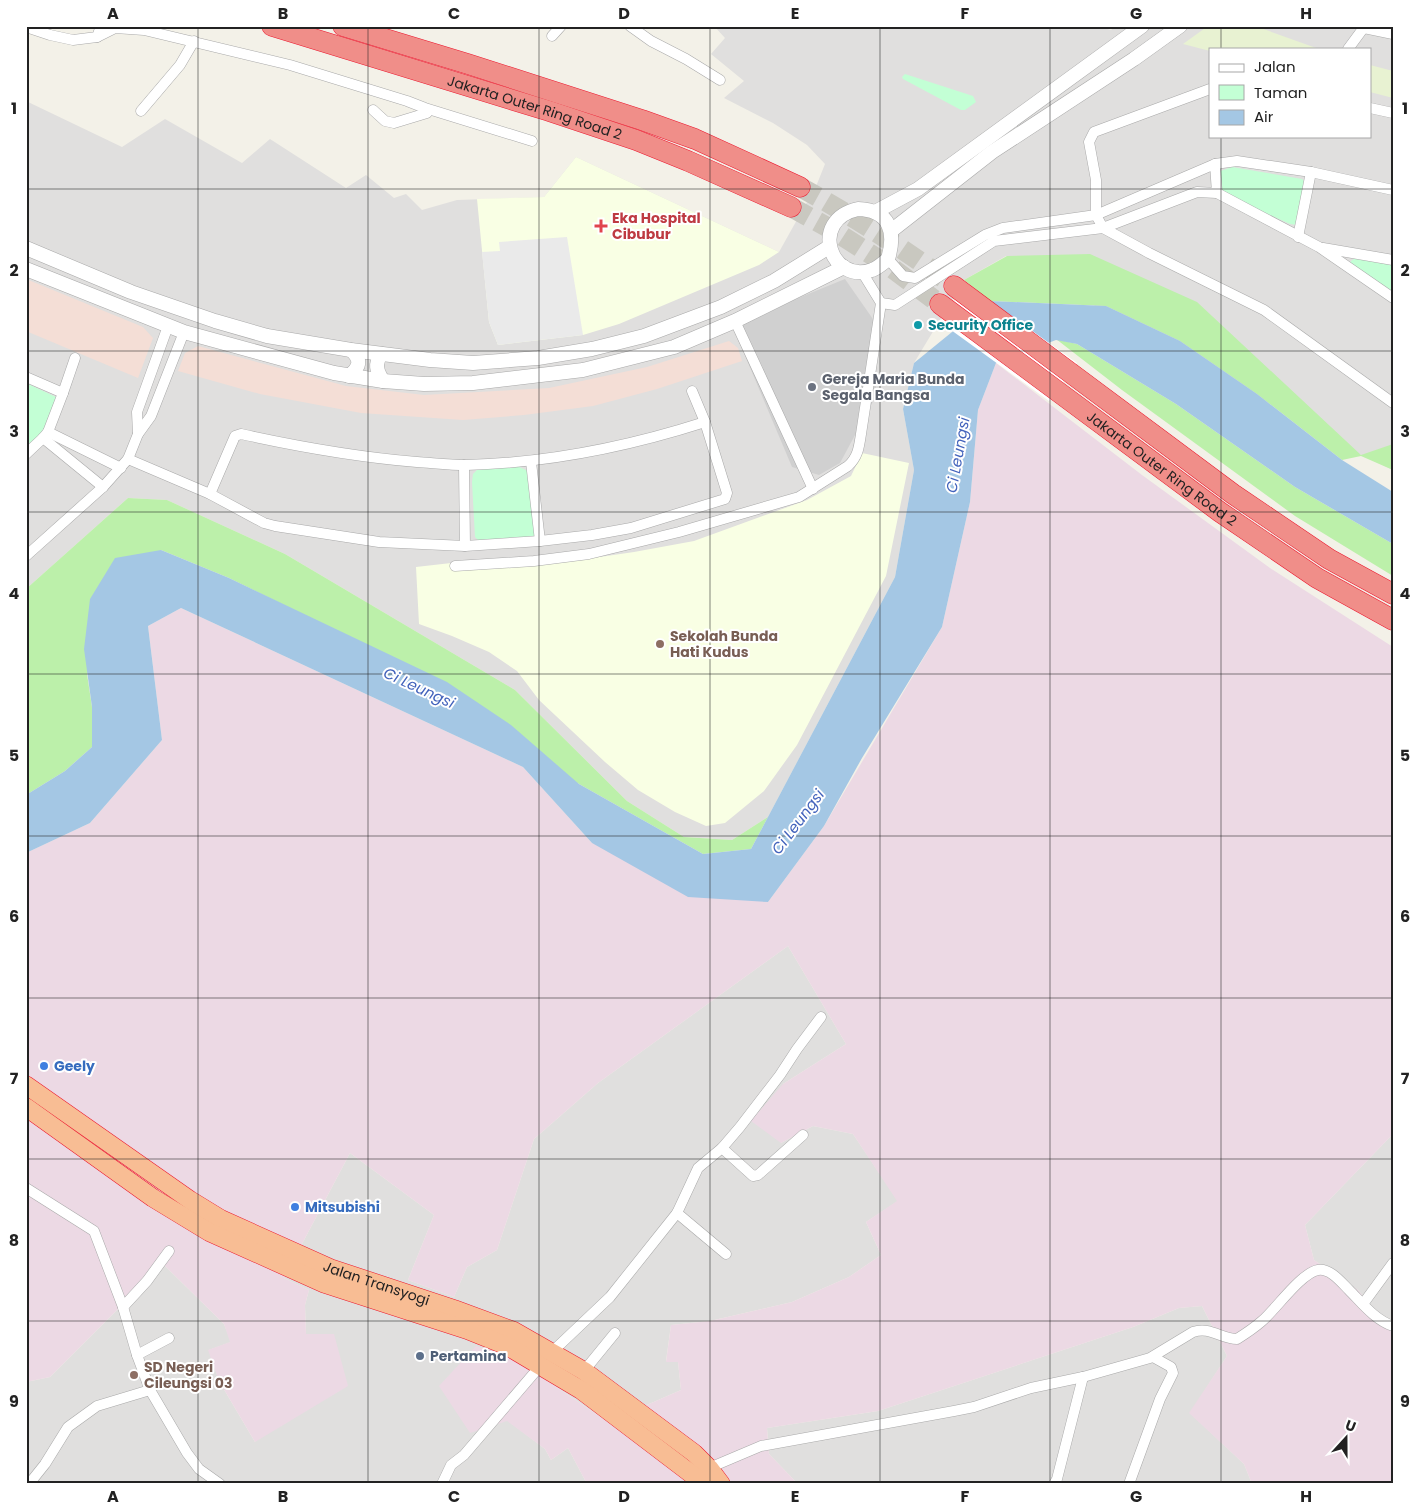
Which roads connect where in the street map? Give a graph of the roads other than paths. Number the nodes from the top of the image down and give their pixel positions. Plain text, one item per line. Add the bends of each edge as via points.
1 (101, 26) edge
2 (260, 26) edge
3 (272, 26) edge
4 (343, 26) edge
5 (365, 26) edge
6 (561, 26) edge
7 (630, 26) edge
8 (1142, 26) edge
9 (1180, 26) edge
10 (26, 27) edge
11 (1364, 27) edge
12 (1393, 34) edge
13 (303, 35) junction
14 (552, 36) dead end
15 (97, 37) junction
16 (194, 41) junction
17 (1349, 48) edge
18 (468, 64) junction
19 (720, 80) dead end
20 (1209, 88) edge
21 (1372, 108) edge
22 (373, 110) dead end
23 (141, 111) dead end
24 (1393, 113) edge
25 (427, 115) junction
26 (532, 141) dead end
27 (1215, 164) junction
28 (1311, 172) junction
29 (800, 187) tunnel mouth
30 (1393, 190) edge
31 (1217, 193) junction
32 (791, 207) tunnel mouth
33 (875, 212) junction
34 (1096, 215) junction
35 (1103, 228) junction
36 (891, 231) junction
37 (1298, 237) junction
38 (829, 247) junction
39 (1320, 247) junction
40 (26, 248) edge
41 (888, 260) junction
42 (1393, 260) edge
43 (844, 267) junction
44 (26, 269) edge
45 (862, 272) junction
46 (954, 286) tunnel mouth
47 (1393, 298) edge
48 (881, 303) junction
49 (940, 304) tunnel mouth
50 (735, 322) junction
51 (168, 326) junction
52 (184, 332) junction
53 (351, 350) junction
54 (381, 354) junction
55 (75, 358) dead end
56 (349, 376) junction
57 (26, 377) edge
58 (149, 380) junction
59 (382, 381) junction
60 (163, 385) junction
61 (692, 391) dead end
62 (62, 393) junction
63 (1393, 403) edge
64 (705, 422) junction
65 (138, 434) junction
66 (46, 435) junction
67 (26, 454) edge
68 (128, 459) junction
69 (530, 462) junction
70 (464, 465) junction
71 (121, 468) junction
72 (103, 486) junction
73 (813, 489) junction
74 (210, 494) junction
75 (540, 541) junction
76 (465, 546) junction
77 (26, 556) edge
78 (455, 566) dead end
79 (1393, 594) edge
80 (1393, 620) edge
81 (821, 1017) dead end
82 (26, 1086) edge
83 (28, 1111) edge
84 (803, 1135) dead end
85 (722, 1148) junction
86 (26, 1188) edge
87 (678, 1213) junction
88 (169, 1251) dead end
89 (726, 1254) dead end
90 (1393, 1263) edge
91 (1363, 1304) junction
92 (123, 1307) junction
93 (439, 1312) junction
94 (1393, 1326) edge
95 (616, 1333) dead end
96 (169, 1338) dead end
97 (137, 1355) junction
98 (1153, 1357) junction
99 (547, 1358) junction
100 (584, 1371) junction
101 (1083, 1378) junction
102 (150, 1390) junction
103 (710, 1468) junction
104 (29, 1484) edge
105 (220, 1484) edge
106 (442, 1484) edge
107 (700, 1484) edge
108 (721, 1484) edge
109 (1054, 1484) edge
110 (1129, 1484) edge

1 - 15 street
2 - 13 highway
3 - 13 highway, Jakarta Outer Ring Road 2
4 - 18 highway, Jakarta Outer Ring Road 2
5 - 18 highway
6 - 14 street
7 - 19 street via 650,41
8 - 33 street via 918,189
9 - 36 street via 992,152
10 - 15 street via 73,40
11 - 12 street
11 - 17 street
13 - 32 highway, Jakarta Outer Ring Road 2 via 636,140
15 - 16 street via 115,28 144,30
16 - 23 street via 180,65
16 - 25 street via 290,65 407,101
18 - 29 highway, Jakarta Outer Ring Road 2 via 696,139
20 - 34 street via 1094,132 1089,142 1096,180
21 - 24 street
22 - 25 street via 385,121 394,123
25 - 26 street
27 - 28 street via 1237,161
27 - 31 street
27 - 34 street
28 - 30 street
28 - 37 street
31 - 35 street via 1197,192
31 - 37 street
33 - 36 street
33 - 38 street via 858,209 841,215 830,229
34 - 35 street
34 - 41 street via 1003,228 915,278 903,276
35 - 48 street via 994,241 895,305
35 - 63 street via 1264,310
36 - 41 street
37 - 39 street
38 - 43 street via 834,258
38 - 54 street via 774,281 721,308 644,336 592,349 538,358 473,363
39 - 42 street
39 - 47 street
40 - 53 street via 131,292 215,321 267,336
41 - 45 street
43 - 45 street
43 - 50 street
44 - 51 street
45 - 48 street
46 - 79 highway, Jakarta Outer Ring Road 2 via 1233,494 1329,559
48 - 73 street via 858,454 848,466
49 - 80 highway, Jakarta Outer Ring Road 2 via 1228,518 1317,578
50 - 59 street via 674,347 583,370 473,382 424,384
50 - 73 street
51 - 52 street
51 - 58 street
52 - 56 street
52 - 60 street
53 - 54 street
53 - 56 street via 359,364
54 - 59 street via 376,368
55 - 62 street
56 - 59 street
57 - 62 street
58 - 60 street
58 - 65 street via 138,412
60 - 65 street via 151,416
61 - 64 street
62 - 66 street
64 - 69 street via 632,444
64 - 75 street via 727,493 725,499 631,528
65 - 68 street
66 - 67 street
66 - 71 street
66 - 72 street
68 - 71 street
68 - 74 street
69 - 70 street
69 - 75 street
70 - 74 street via 345,455 241,434 235,436
70 - 76 street
71 - 72 street
72 - 77 street
73 - 78 street via 799,497 689,529 589,554
74 - 76 street via 274,526 379,542
75 - 76 street
81 - 85 street via 780,1076
82 - 93 highway, Jalan Transyogi via 221,1219
83 - 93 highway, Jalan Transyogi via 152,1198 209,1232 325,1284
84 - 85 street via 755,1176
85 - 87 street via 698,1168
86 - 92 street via 94,1232
87 - 89 street
87 - 99 street via 610,1297
88 - 92 street
90 - 91 street
91 - 94 street
91 - 98 street via 1336,1277 1319,1270 1304,1277 1262,1321 1237,1339 1199,1330
92 - 97 street
93 - 99 highway, Jalan Transyogi via 514,1331
95 - 100 street
96 - 97 street
97 - 102 street
98 - 101 street
98 - 110 street via 1171,1367 1173,1373 1160,1399
99 - 100 highway, Jalan Transyogi
99 - 106 street via 464,1455 451,1465
99 - 107 highway, Jalan Transyogi via 589,1396 694,1476
100 - 103 highway, Jalan Transyogi
101 - 103 street via 1047,1384 954,1411 761,1446
101 - 109 street
102 - 104 street via 97,1406 68,1427
102 - 105 street via 187,1453 199,1468
103 - 108 highway, Jalan Transyogi

